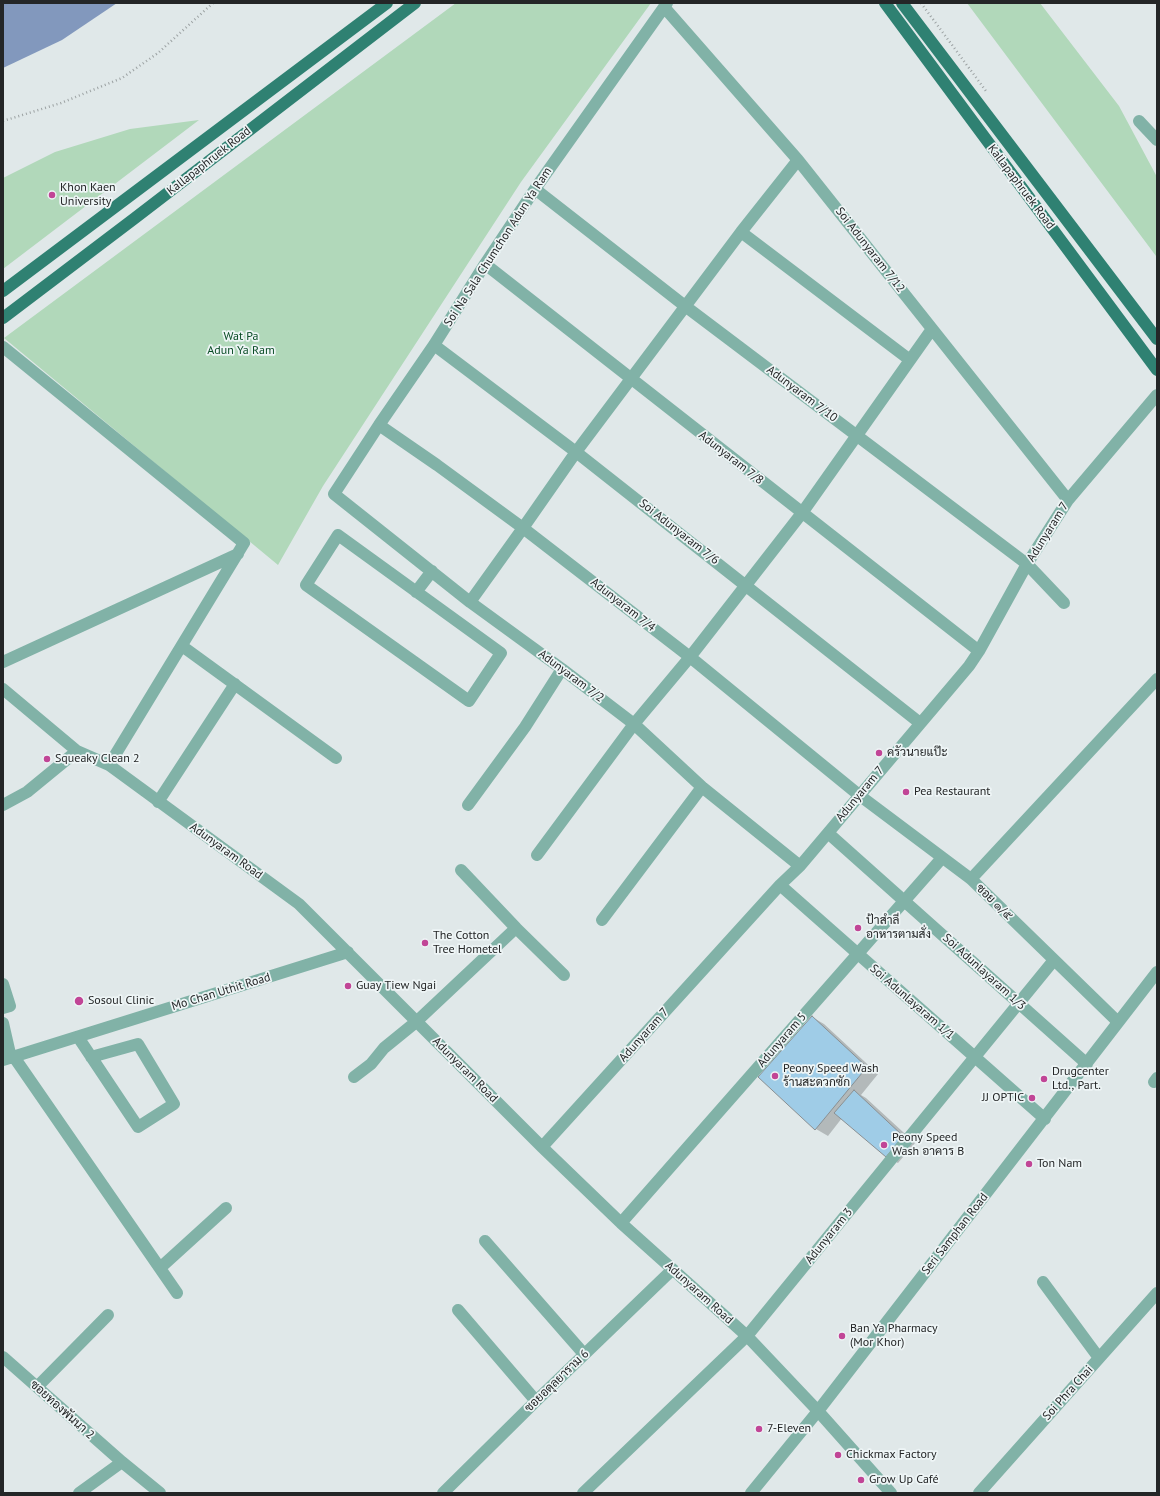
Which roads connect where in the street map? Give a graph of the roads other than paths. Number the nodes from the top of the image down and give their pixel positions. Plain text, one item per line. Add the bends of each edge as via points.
1 (387, 3) edge
2 (415, 3) edge
3 (885, 3) edge
4 (902, 3) edge
5 (666, 5) edge
6 (1139, 120) dead end
7 (1157, 140) edge
8 (798, 160) junction
9 (535, 189) junction
10 (124, 200) junction
11 (135, 218) junction
12 (741, 232) junction
13 (484, 264) junction
14 (3, 291) edge
15 (685, 306) junction
16 (3, 318) edge
17 (932, 329) junction
18 (1157, 339) edge
19 (434, 345) junction
20 (3, 347) edge
21 (910, 360) junction
22 (1157, 370) edge
23 (631, 379) junction
24 (1157, 395) edge
25 (379, 425) junction
26 (856, 436) junction
27 (576, 452) junction
28 (334, 494) joint
29 (1068, 500) junction
30 (802, 513) junction
31 (523, 528) junction
32 (238, 554) junction
33 (1027, 564) junction
34 (432, 571) junction
35 (746, 584) junction
36 (416, 592) junction
37 (470, 602) junction
38 (1064, 603) dead end
39 (182, 646) junction
40 (979, 651) junction
41 (690, 657) junction
42 (3, 662) edge
43 (562, 669) junction
44 (1157, 678) edge
45 (235, 684) junction
46 (6, 694) edge
47 (920, 723) junction
48 (634, 724) junction
49 (77, 751) junction
50 (336, 758) dead end
51 (109, 765) junction
52 (702, 787) junction
53 (859, 795) junction
54 (158, 802) junction
55 (3, 805) edge
56 (468, 805) dead end
57 (828, 833) junction
58 (537, 855) dead end
59 (942, 858) junction
60 (800, 866) junction
61 (461, 870) dead end
62 (970, 878) junction
63 (780, 884) junction
64 (904, 901) junction
65 (602, 920) dead end
66 (516, 928) junction
67 (348, 952) junction
68 (858, 954) junction
69 (1054, 960) junction
70 (1157, 972) edge
71 (564, 975) dead end
72 (3, 984) edge
73 (1019, 1003) junction
74 (3, 1008) edge
75 (416, 1022) junction
76 (1118, 1022) junction
77 (3, 1023) edge
78 (78, 1037) junction
79 (91, 1057) junction
80 (974, 1057) junction
81 (9, 1058) edge
82 (1087, 1064) junction
83 (354, 1077) dead end
84 (1044, 1119) junction
85 (542, 1147) junction
86 (226, 1208) dead end
87 (621, 1223) junction
88 (485, 1241) dead end
89 (160, 1268) junction
90 (672, 1270) junction
91 (1043, 1282) dead end
92 (177, 1293) dead end
93 (1157, 1293) edge
94 (458, 1310) dead end
95 (108, 1315) dead end
96 (747, 1336) junction
97 (584, 1354) junction
98 (3, 1357) edge
99 (1099, 1358) junction
100 (37, 1387) junction
101 (536, 1401) junction
102 (818, 1411) junction
103 (122, 1462) junction
104 (79, 1493) edge
105 (160, 1493) edge
106 (443, 1493) edge
107 (583, 1493) edge
108 (750, 1493) edge
109 (890, 1493) edge
110 (979, 1493) edge

1 - 10 main road, Kallapaphruek Road
2 - 11 main road, Kallapaphruek Road
3 - 22 main road, Kallapaphruek Road
4 - 18 main road, Kallapaphruek Road
5 - 8 street, Soi Adunyaram 7/12
5 - 9 street, Soi Na Sala Chumchon Adun Ya Ram
6 - 7 street
8 - 12 street
8 - 17 street, Soi Adunyaram 7/12
9 - 13 street, Soi Na Sala Chumchon Adun Ya Ram
9 - 15 street, Adunyaram 7/10
10 - 11 main road
10 - 14 main road, Kallapaphruek Road
11 - 16 main road, Kallapaphruek Road
12 - 15 street
12 - 21 street
13 - 19 street, Soi Na Sala Chumchon Adun Ya Ram
13 - 23 street, Adunyaram 7/8
15 - 23 street
15 - 26 street, Adunyaram 7/10
17 - 21 street
17 - 29 street, Soi Adunyaram 7/12
19 - 25 street, Soi Na Sala Chumchon Adun Ya Ram
19 - 27 street, Soi Adunyaram 7/6
20 - 32 street via 244,543
21 - 26 street
23 - 27 street
23 - 30 street, Adunyaram 7/8
24 - 29 street, Adunyaram 7
25 - 28 street, Soi Na Sala Chumchon Adun Ya Ram
25 - 31 street, Adunyaram 7/4
26 - 30 street
26 - 33 street, Adunyaram 7/10
27 - 31 street
27 - 35 street, Soi Adunyaram 7/6
28 - 34 street, Adunyaram 7/2
29 - 33 street, Adunyaram 7
30 - 35 street
30 - 40 street, Adunyaram 7/8
31 - 37 street
31 - 41 street, Adunyaram 7/4
32 - 39 street
32 - 42 street
33 - 38 street, Adunyaram 7/10
33 - 40 street, Adunyaram 7
34 - 36 street
34 - 37 street, Adunyaram 7/2
35 - 41 street
35 - 47 street, Soi Adunyaram 7/6
36 - 36 street via 501,653 469,701 306,584 338,535
37 - 43 street, Adunyaram 7/2
39 - 45 street
39 - 51 street
40 - 47 street, Adunyaram 7
41 - 48 street
41 - 53 street, Adunyaram 7/4
43 - 48 street, Adunyaram 7/2
43 - 56 street via 525,727
44 - 62 street
45 - 50 street
45 - 54 street
46 - 49 street, Adunyaram Road
47 - 53 street, Adunyaram 7
48 - 52 street, Adunyaram 7/2
48 - 58 street
49 - 51 street, Adunyaram Road
49 - 55 street via 27,792
51 - 54 street, Adunyaram Road
52 - 60 street, Adunyaram 7/2
52 - 65 street
53 - 57 street, Adunyaram 7
53 - 59 street, ซอย ๑/๕
54 - 67 street, Adunyaram Road via 299,904
57 - 60 street, Adunyaram 7
57 - 64 street, Soi Adunlayaram 1/3
59 - 62 street, ซอย ๑/๕
59 - 64 street, Adunyaram 5
60 - 63 street, Adunyaram 7
61 - 66 street
62 - 69 street, ซอย ๑/๕
63 - 68 street, Soi Adunlayaram 1/1
63 - 85 street, Adunyaram 7
64 - 68 street, Adunyaram 5
64 - 73 street, Soi Adunlayaram 1/3
66 - 71 street
66 - 75 street
67 - 75 street, Adunyaram Road
67 - 78 street, Mo Chan Uthit Road
68 - 80 street, Soi Adunlayaram 1/1
68 - 87 street, Adunyaram 5
69 - 73 street, Adunyaram 3
69 - 76 street, ซอย ๑/๕
70 - 76 street, Seri Samphan Road
72 - 74 street via 10,1006
73 - 80 street, Adunyaram 3
73 - 82 street, Soi Adunlayaram 1/3
75 - 83 street
75 - 85 street, Adunyaram Road
76 - 82 street, Seri Samphan Road
77 - 81 street
78 - 79 street
78 - 81 street, Mo Chan Uthit Road
79 - 79 street via 138,1127 174,1104 138,1044
80 - 84 street, Soi Adunlayaram 1/1
80 - 96 street, Adunyaram 3
81 - 89 street
82 - 84 street, Seri Samphan Road
84 - 102 street, Seri Samphan Road
85 - 87 street, Adunyaram Road
86 - 89 street
87 - 90 street, Adunyaram Road
88 - 97 street
89 - 92 street
90 - 96 street, Adunyaram Road
90 - 97 street, ซอยอดุลยาราม 6
91 - 99 street
93 - 99 street, Soi Phra Chai
94 - 101 street
95 - 100 street
96 - 102 street, Adunyaram Road
96 - 107 street, Adunyaram 3
97 - 101 street, ซอยอดุลยาราม 6
98 - 100 street, ซอยทองพันนา 2
99 - 110 street, Soi Phra Chai
100 - 103 street, ซอยทองพันนา 2
101 - 106 street, ซอยอดุลยาราม 6
102 - 108 street, Seri Samphan Road
102 - 109 street, Adunyaram Road
103 - 104 street
103 - 105 street, ซอยทองพันนา 2

